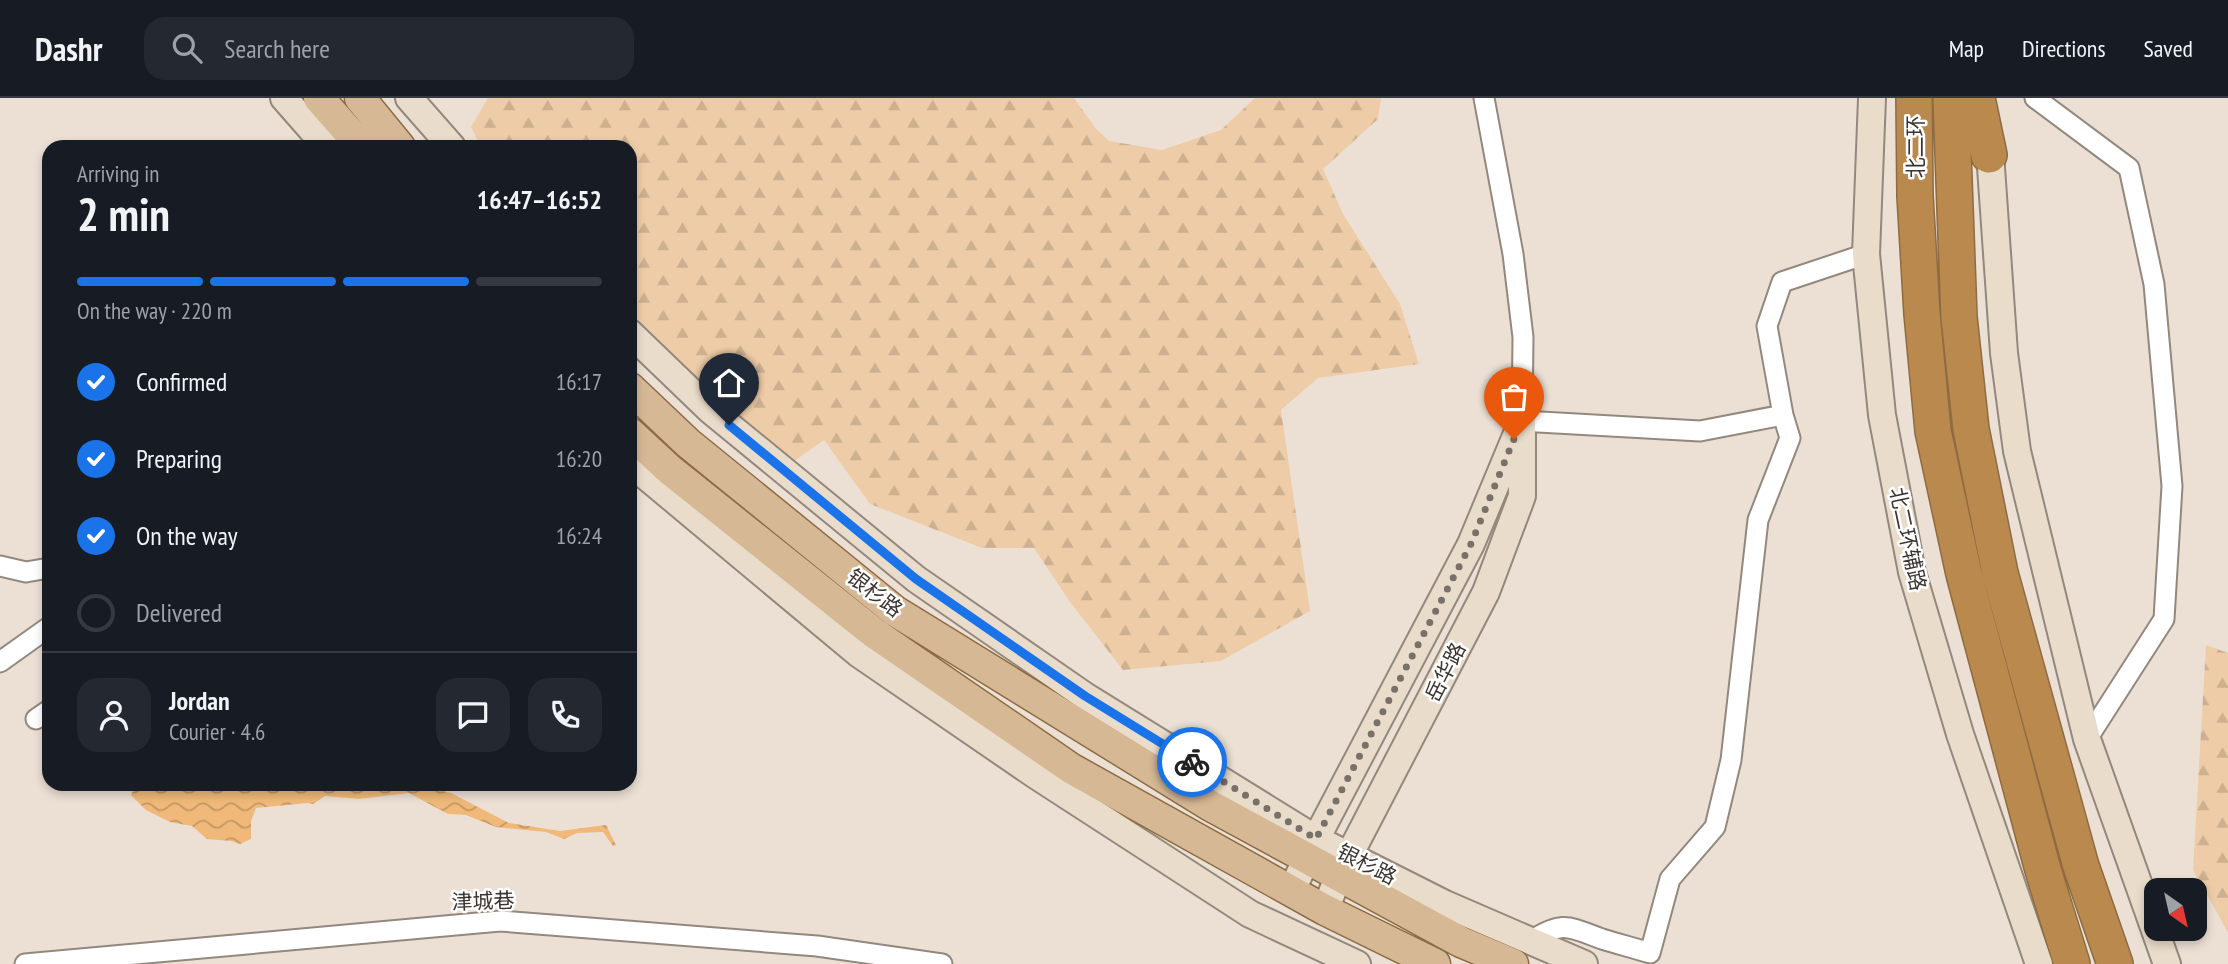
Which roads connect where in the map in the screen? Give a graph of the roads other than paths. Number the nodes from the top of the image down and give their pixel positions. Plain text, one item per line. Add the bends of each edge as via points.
1 (285, 98) edge
2 (319, 98) edge
3 (360, 98) edge
4 (409, 98) edge
5 (1484, 98) edge
6 (1872, 98) edge
7 (1914, 98) edge
8 (1951, 98) edge
9 (1977, 98) edge
10 (1987, 98) edge
11 (2035, 98) edge
12 (321, 140) edge
13 (356, 140) edge
14 (394, 140) edge
15 (447, 140) edge
16 (1989, 155) junction
17 (1866, 254) junction
18 (637, 340) edge
19 (637, 395) edge
20 (1783, 415) junction
21 (1522, 421) junction
22 (637, 439) edge
23 (637, 469) edge
24 (9, 568) edge
25 (42, 569) edge
26 (0, 581) edge
27 (42, 632) edge
28 (0, 662) edge
29 (2087, 739) junction
30 (1311, 849) junction
31 (1344, 865) junction
32 (1291, 892) junction
33 (1325, 911) junction
34 (1522, 952) edge
35 (2034, 959) edge
36 (25, 964) edge
37 (943, 964) edge
38 (1357, 964) edge
39 (1436, 964) edge
40 (1584, 964) edge
41 (2072, 964) edge
42 (2115, 964) edge
43 (2167, 964) edge

1 - 12 street
2 - 13 main road
3 - 14 main road
4 - 15 street
5 - 21 street, 岳华路 via 1523,337
6 - 17 street, 北二环辅路
7 - 41 highway, 北二环 via 1915,196 1933,431 1971,601
8 - 42 highway, 北二环 via 1959,317 1971,429 2000,573 2081,866
9 - 16 highway
10 - 16 street
11 - 29 street via 2129,168 2154,284 2171,472 2164,619
16 - 29 street via 2004,353 2017,451
17 - 20 street via 1783,282 1767,326
17 - 35 street, 北二环辅路 via 1882,415 1912,572
18 - 30 street, 银杉路 via 710,410 916,579
19 - 30 main road, 银杉路 via 688,443 895,611 1209,805
20 - 21 street via 1700,431
20 - 34 street via 1790,438 1758,520 1731,760 1715,827 1670,879 1650,953 1573,926 1548,930
21 - 30 street, 岳华路 via 1471,544
21 - 31 street, 岳华路 via 1522,496 1486,592
22 - 32 main road, 银杉路 via 874,633 1072,769
23 - 38 street via 859,654 1250,914
24 - 25 street
24 - 26 street
27 - 28 street
29 - 43 street
30 - 31 main road, 银杉路
30 - 32 street, 岳华路
31 - 33 street, 岳华路
31 - 34 main road, 银杉路 via 1461,942
32 - 33 main road, 银杉路
33 - 39 main road, 银杉路
34 - 40 street, 银杉路
36 - 37 street, 津城巷 via 500,920 817,946

